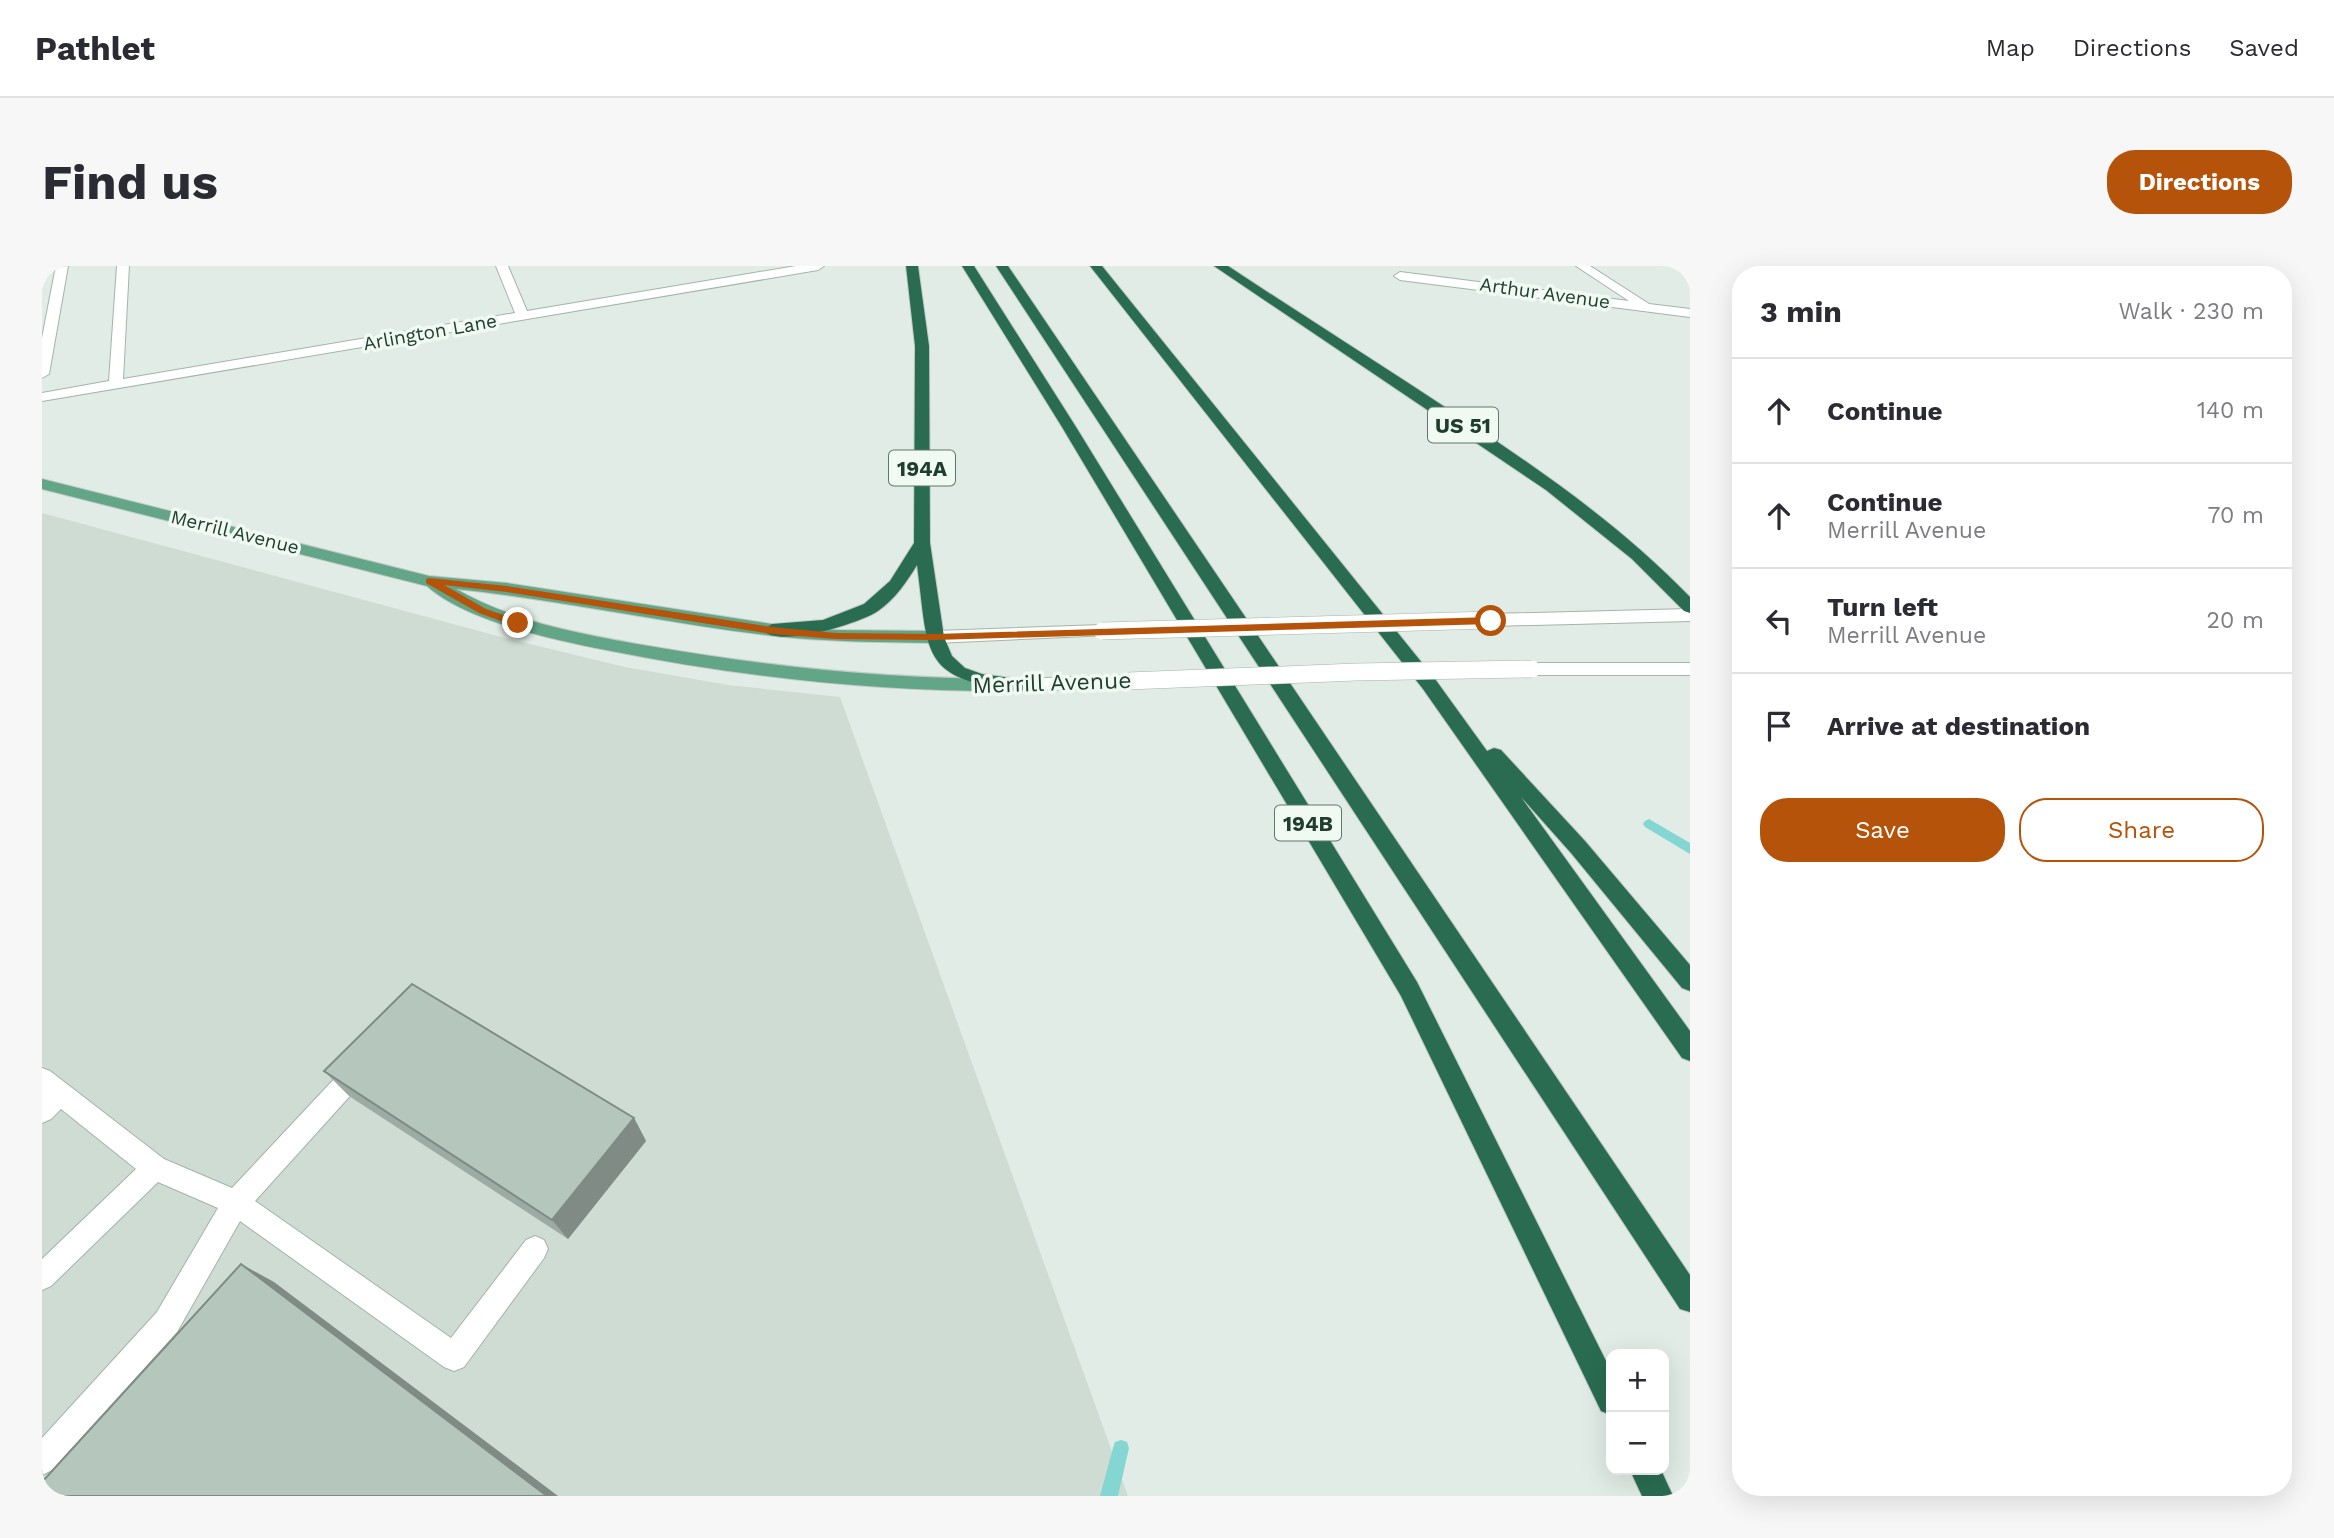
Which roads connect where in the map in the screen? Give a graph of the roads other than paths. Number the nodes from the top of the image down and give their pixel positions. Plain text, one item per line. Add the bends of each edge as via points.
1 (62, 266) edge
2 (122, 266) edge
3 (502, 266) edge
4 (818, 266) edge
5 (912, 266) edge
6 (968, 266) edge
7 (1002, 266) edge
8 (1096, 266) edge
9 (1220, 266) edge
10 (1583, 266) edge
11 (1400, 276) dead end
12 (1649, 308) junction
13 (1690, 313) edge
14 (522, 316) junction
15 (43, 367) edge
16 (116, 384) junction
17 (42, 397) edge
18 (42, 484) edge
19 (922, 543) junction
20 (429, 581) junction
21 (1690, 607) edge
22 (1690, 615) edge
23 (772, 630) junction
24 (935, 637) junction
25 (1690, 669) edge
26 (1429, 684) junction
27 (1020, 685) junction
28 (1690, 981) edge
29 (1690, 1050) edge
30 (371, 1057) edge
31 (48, 1095) edge
32 (155, 1168) junction
33 (236, 1203) junction
34 (535, 1249) dead end
35 (42, 1277) edge
36 (1690, 1299) edge
37 (1606, 1391) edge
38 (42, 1460) edge
39 (1648, 1475) edge
40 (1658, 1496) edge

1 - 15 street
2 - 16 street
3 - 14 street
4 - 14 street, Arlington Lane
5 - 19 highway, 194A via 922,346
6 - 37 highway, 194B via 1409,989
7 - 36 highway
8 - 26 highway
9 - 21 highway, US 51 via 1555,488 1617,537
10 - 12 street
11 - 12 street, Arthur Avenue
12 - 13 street, Arthur Avenue
14 - 16 street, Arlington Lane
16 - 17 street, Arlington Lane
18 - 20 main road, Merrill Avenue
19 - 23 highway via 895,585 860,614 828,626
19 - 24 highway, 194A
20 - 23 main road, Merrill Avenue
20 - 27 main road, Merrill Avenue via 499,617 681,658 856,680
22 - 24 street, bridge
23 - 24 main road, Merrill Avenue
24 - 27 highway, 194A via 944,659 959,671 980,680
25 - 27 street, Merrill Avenue, bridge via 1356,672
26 - 28 highway via 1578,847
26 - 29 highway
30 - 33 street
31 - 32 street
32 - 33 street
32 - 35 street
33 - 34 street via 454,1357
33 - 38 street via 167,1322
39 - 40 highway

